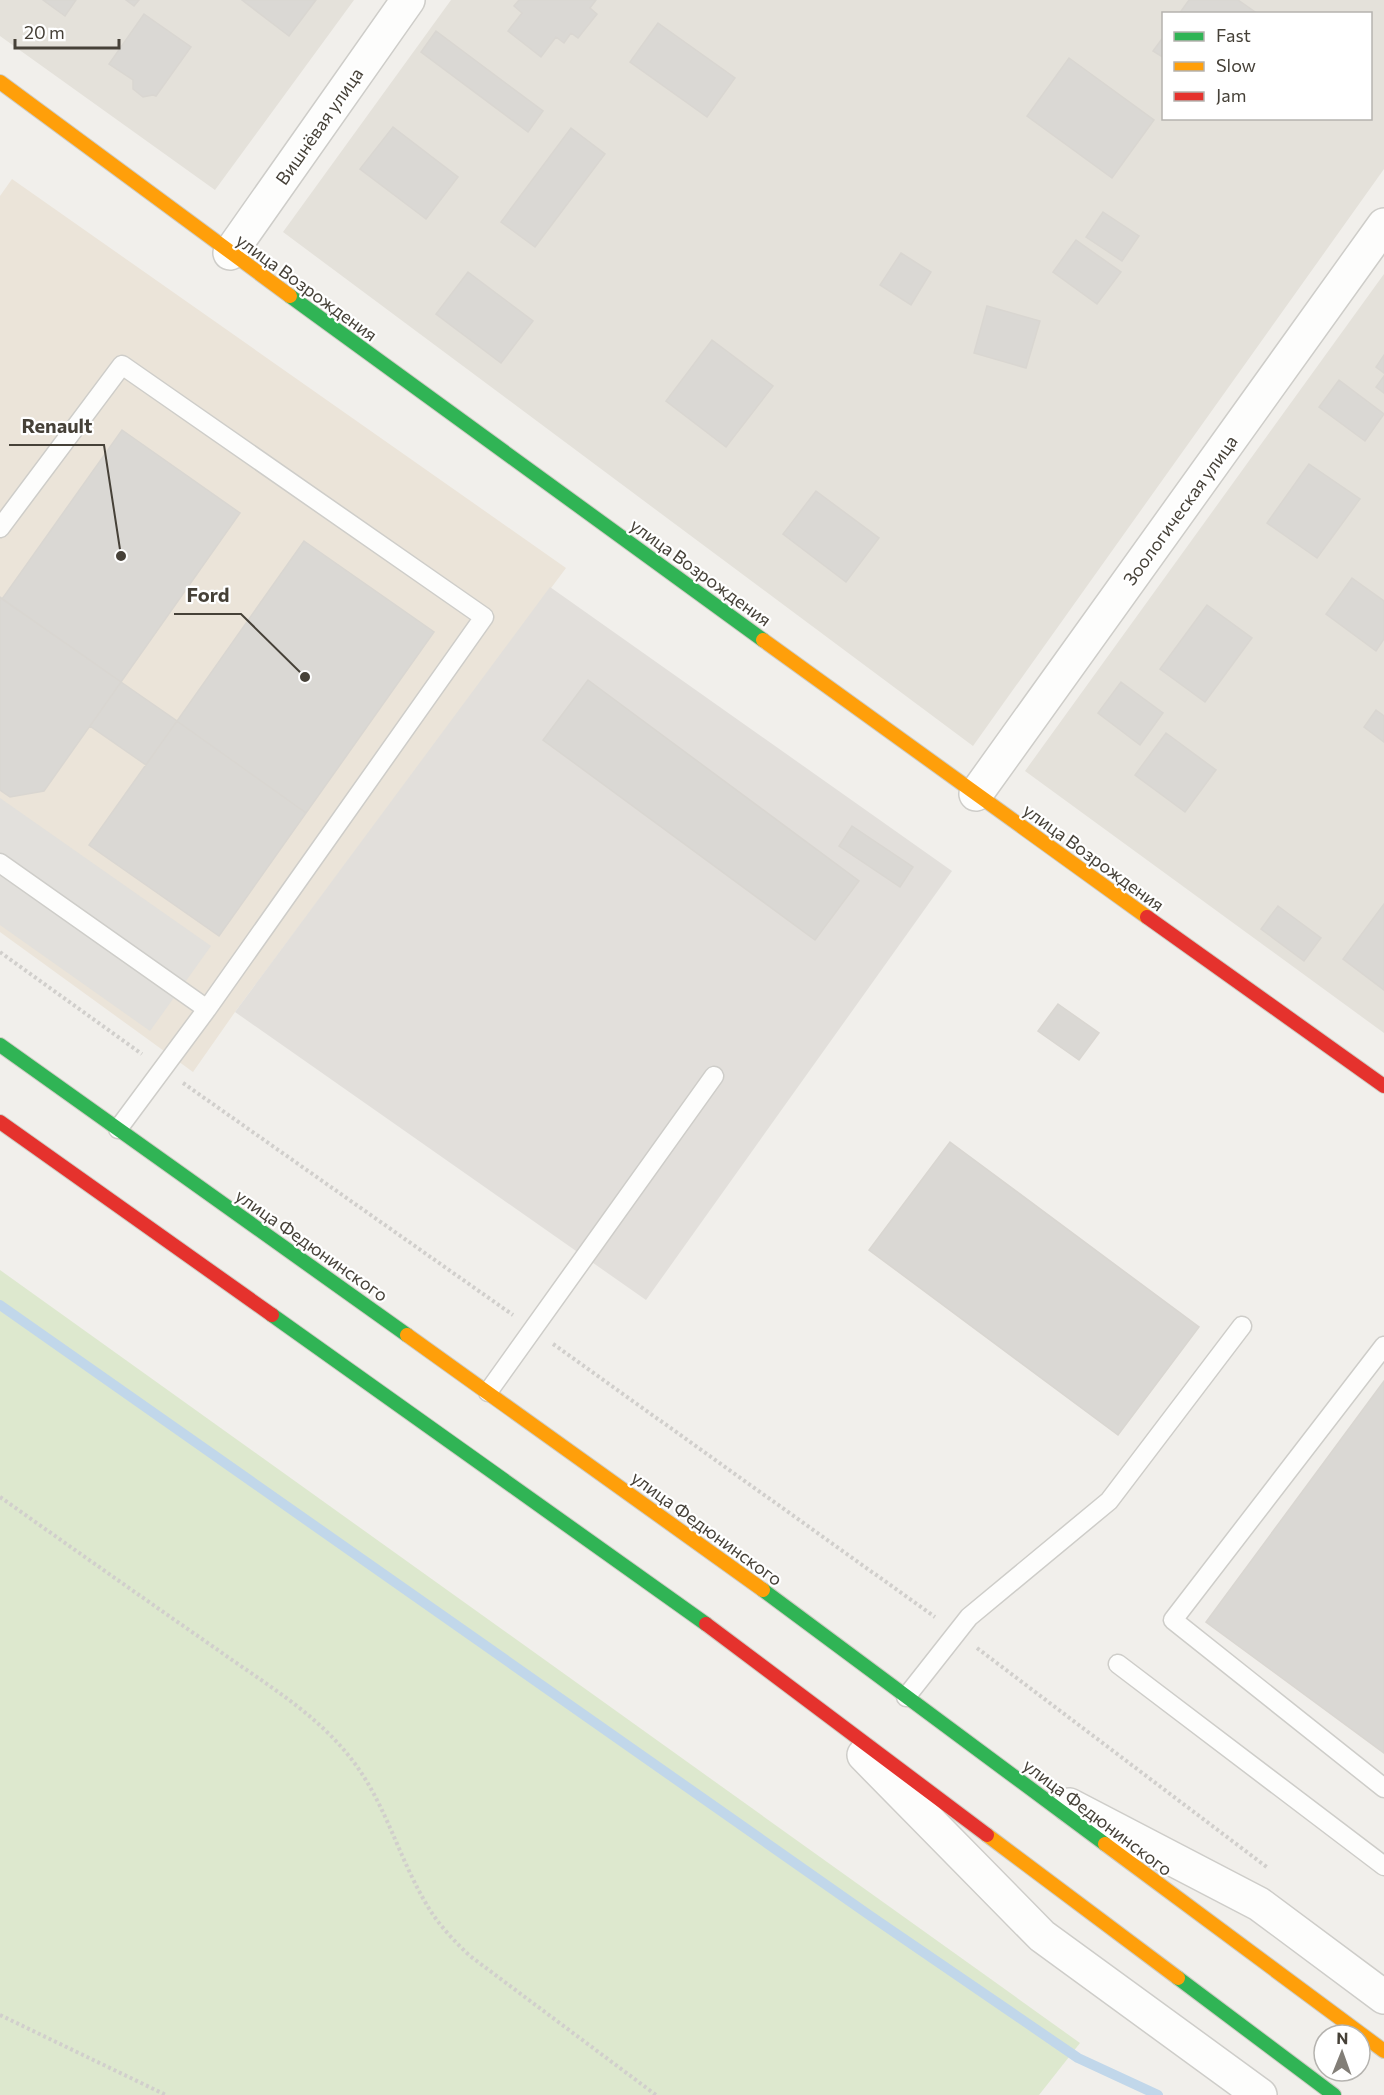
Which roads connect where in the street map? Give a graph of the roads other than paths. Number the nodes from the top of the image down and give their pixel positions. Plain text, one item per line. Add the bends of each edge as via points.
1 (408, 0) edge
2 (0, 82) edge
3 (1384, 225) edge
4 (230, 253) junction
5 (0, 528) edge
6 (976, 795) junction
7 (0, 863) edge
8 (207, 1009) junction
9 (0, 1045) edge
10 (714, 1076) dead end
11 (1384, 1086) edge
12 (0, 1122) edge
13 (118, 1129) junction
14 (1242, 1326) dead end
15 (1384, 1346) edge
16 (488, 1392) junction
17 (1118, 1664) dead end
18 (906, 1697) junction
19 (819, 1709) junction
20 (1016, 1778) junction
21 (1384, 1788) edge
22 (1384, 1866) edge
23 (1384, 1997) edge
24 (1384, 2051) edge
25 (1260, 2095) edge
26 (1334, 2095) edge

1 - 4 street, Вишнёвая улица
2 - 4 main road, улица Возрождения
3 - 6 street, Зоологическая улица
4 - 6 main road, улица Возрождения
5 - 8 lane via 122,365 484,617
6 - 11 main road, улица Возрождения
7 - 8 lane
8 - 13 lane
9 - 13 main road, улица Федюнинского
10 - 16 lane
12 - 19 main road via 668,1596
13 - 16 main road, улица Федюнинского
14 - 18 lane via 1109,1501 975,1611
15 - 21 lane via 1173,1620
16 - 18 main road, улица Федюнинского
17 - 22 lane
18 - 20 main road, улица Федюнинского
19 - 25 street via 1042,1936
19 - 26 main road
20 - 23 street via 1259,1904
20 - 24 main road, улица Федюнинского

